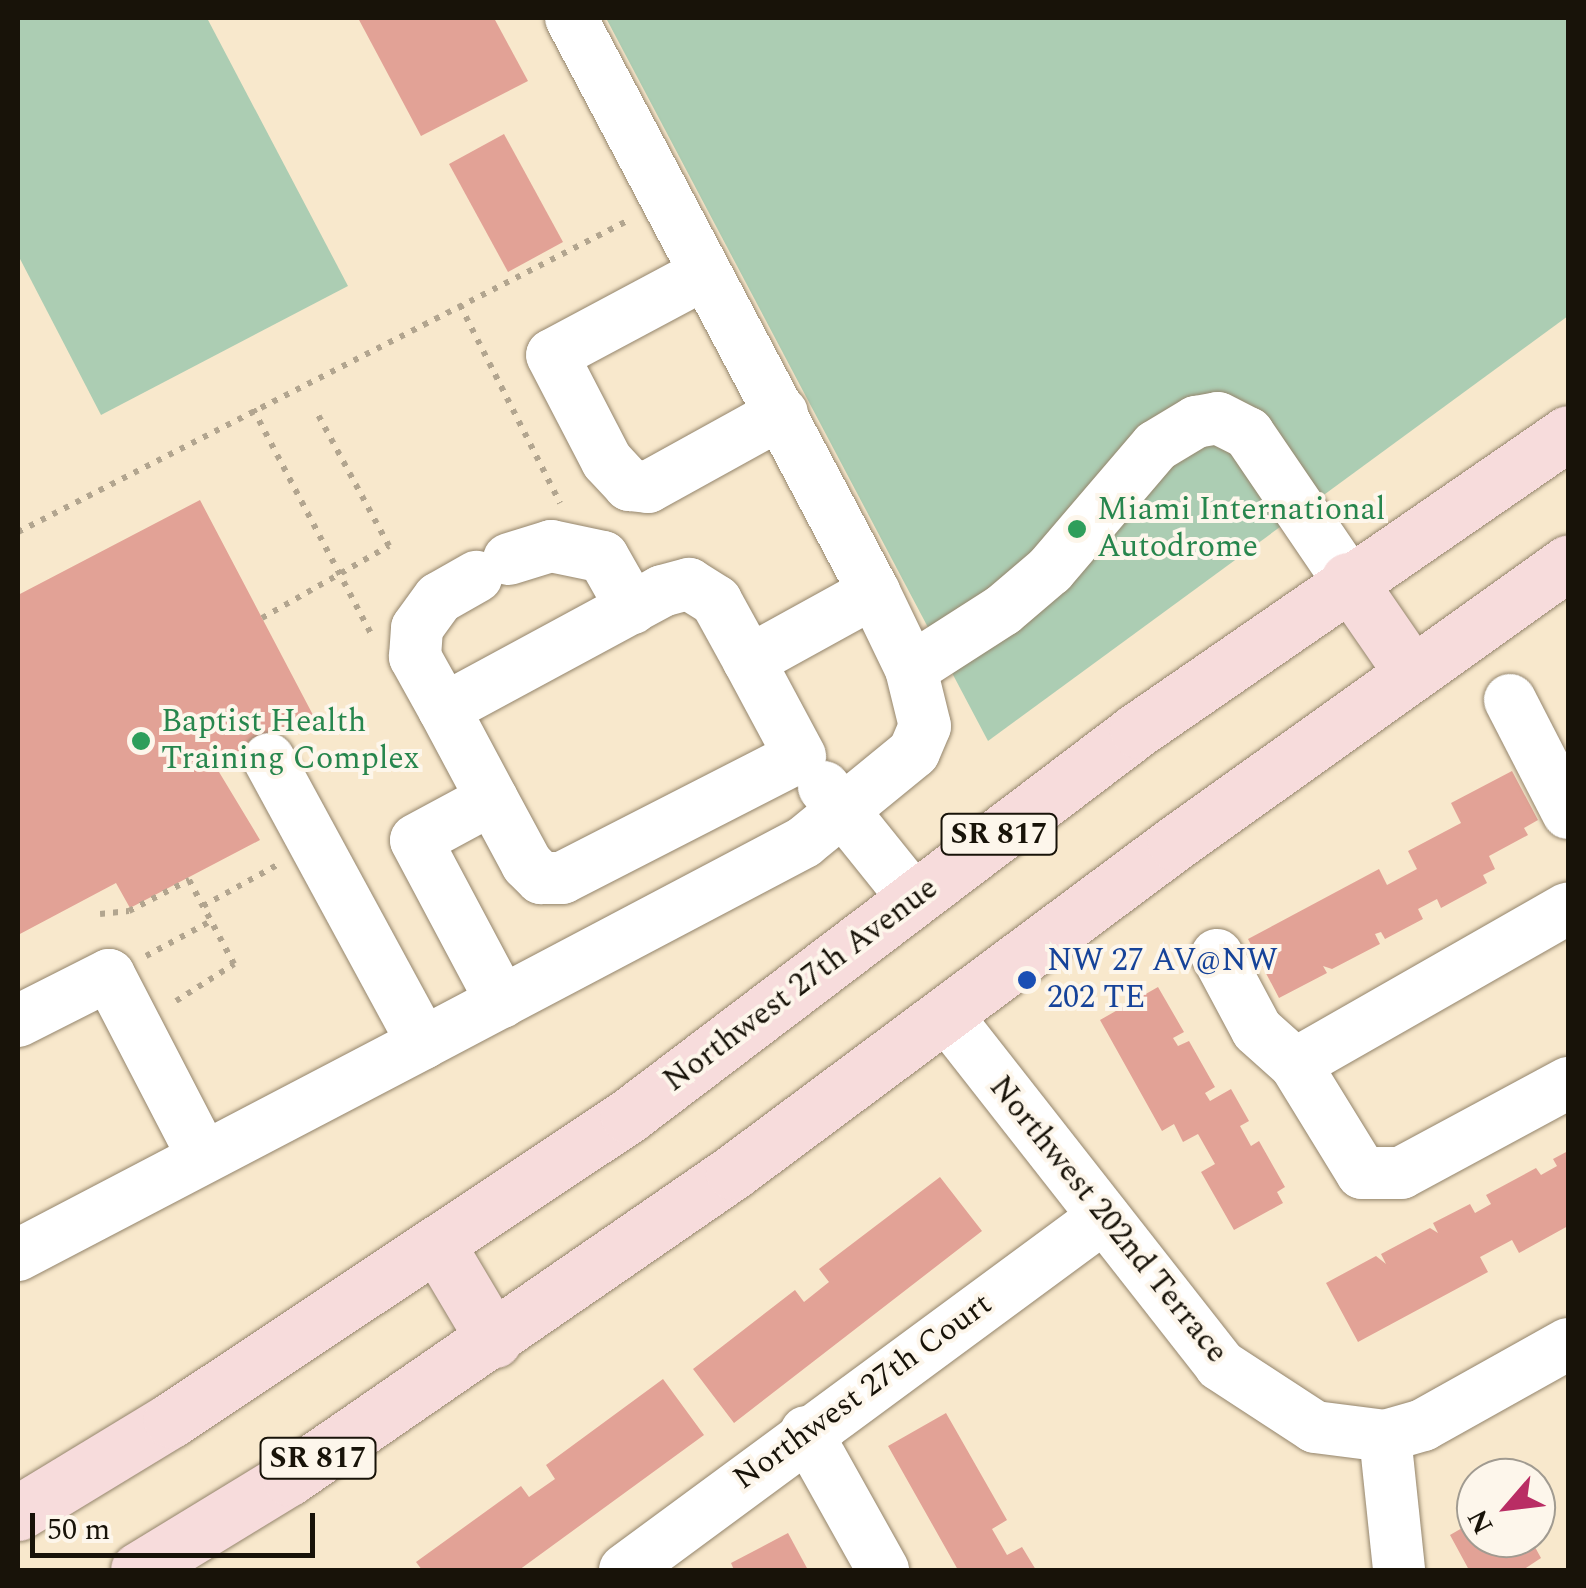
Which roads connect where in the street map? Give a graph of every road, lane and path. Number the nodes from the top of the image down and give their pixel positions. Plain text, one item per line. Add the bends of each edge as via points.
1 (572, 18) edge
2 (630, 219) dead end
3 (704, 274) junction
4 (460, 305) junction
5 (253, 409) junction
6 (317, 413) dead end
7 (782, 413) junction
8 (1568, 434) edge
9 (564, 514) dead end
10 (18, 532) edge
11 (1568, 563) edge
12 (339, 574) junction
13 (1348, 580) junction
14 (874, 592) junction
15 (632, 608) junction
16 (262, 618) dead end
17 (373, 638) dead end
18 (749, 661) junction
19 (911, 669) junction
20 (1412, 673) junction
21 (1510, 700) dead end
22 (444, 710) junction
23 (800, 756) junction
24 (270, 760) dead end
25 (492, 799) junction
26 (844, 812) junction
27 (1568, 813) edge
28 (283, 862) dead end
29 (914, 899) junction
30 (203, 906) junction
31 (1568, 908) edge
32 (100, 914) dead end
33 (211, 921) junction
34 (1217, 955) dead end
35 (109, 975) junction
36 (502, 1002) junction
37 (182, 1011) dead end
38 (946, 1016) junction
39 (18, 1021) edge
40 (423, 1043) junction
41 (1296, 1064) junction
42 (1568, 1083) edge
43 (203, 1156) junction
44 (1104, 1217) junction
45 (437, 1244) junction
46 (18, 1255) edge
47 (494, 1340) junction
48 (1568, 1344) edge
49 (806, 1432) junction
50 (1385, 1436) junction
51 (18, 1513) edge
52 (138, 1570) edge
53 (624, 1570) edge
54 (883, 1570) edge
55 (1399, 1570) edge

1 - 3 street
2 - 4 path
3 - 7 street
3 - 7 street via 552,355 606,461 630,485 648,487
4 - 5 path
4 - 9 path
5 - 10 path
5 - 12 path
6 - 12 path via 389,546
7 - 14 street
8 - 13 main road, Northwest 27th Avenue / SR 817
11 - 20 main road, SR 817
12 - 16 path
12 - 17 path
13 - 19 street via 1248,433 1218,418 1156,446 1050,570 1003,610
13 - 20 main road
13 - 29 main road, Northwest 27th Avenue / SR 817
14 - 18 street
14 - 19 street
15 - 18 street via 689,584 716,601
15 - 22 street
15 - 22 street via 603,557 551,546 492,568 439,598 418,628 415,657
18 - 23 street
19 - 26 street via 925,726 914,752
20 - 38 main road, SR 817
21 - 27 street
22 - 25 street
23 - 25 street via 562,878 541,878 527,864
23 - 26 street
24 - 40 street
25 - 36 street via 416,840
26 - 29 street
26 - 36 street via 804,842
28 - 30 path
29 - 45 main road, Northwest 27th Avenue / SR 817 via 628,1116
30 - 32 path via 189,880 129,911
30 - 33 path
31 - 41 street
33 - 35 path
33 - 37 path via 234,964 174,997
34 - 41 street via 1258,1030
35 - 39 street
35 - 43 street
36 - 40 street
38 - 44 street, Northwest 202nd Terrace
38 - 47 main road, SR 817
40 - 43 street
41 - 42 street via 1362,1172 1401,1173
43 - 46 street
44 - 49 street, Northwest 27th Court
44 - 50 street, Northwest 202nd Terrace via 1220,1365 1314,1427
45 - 47 main road
45 - 51 main road, Northwest 27th Avenue / SR 817
47 - 52 main road, SR 817
48 - 50 street via 1423,1425
49 - 53 street, Northwest 27th Court
49 - 54 street
50 - 55 street

